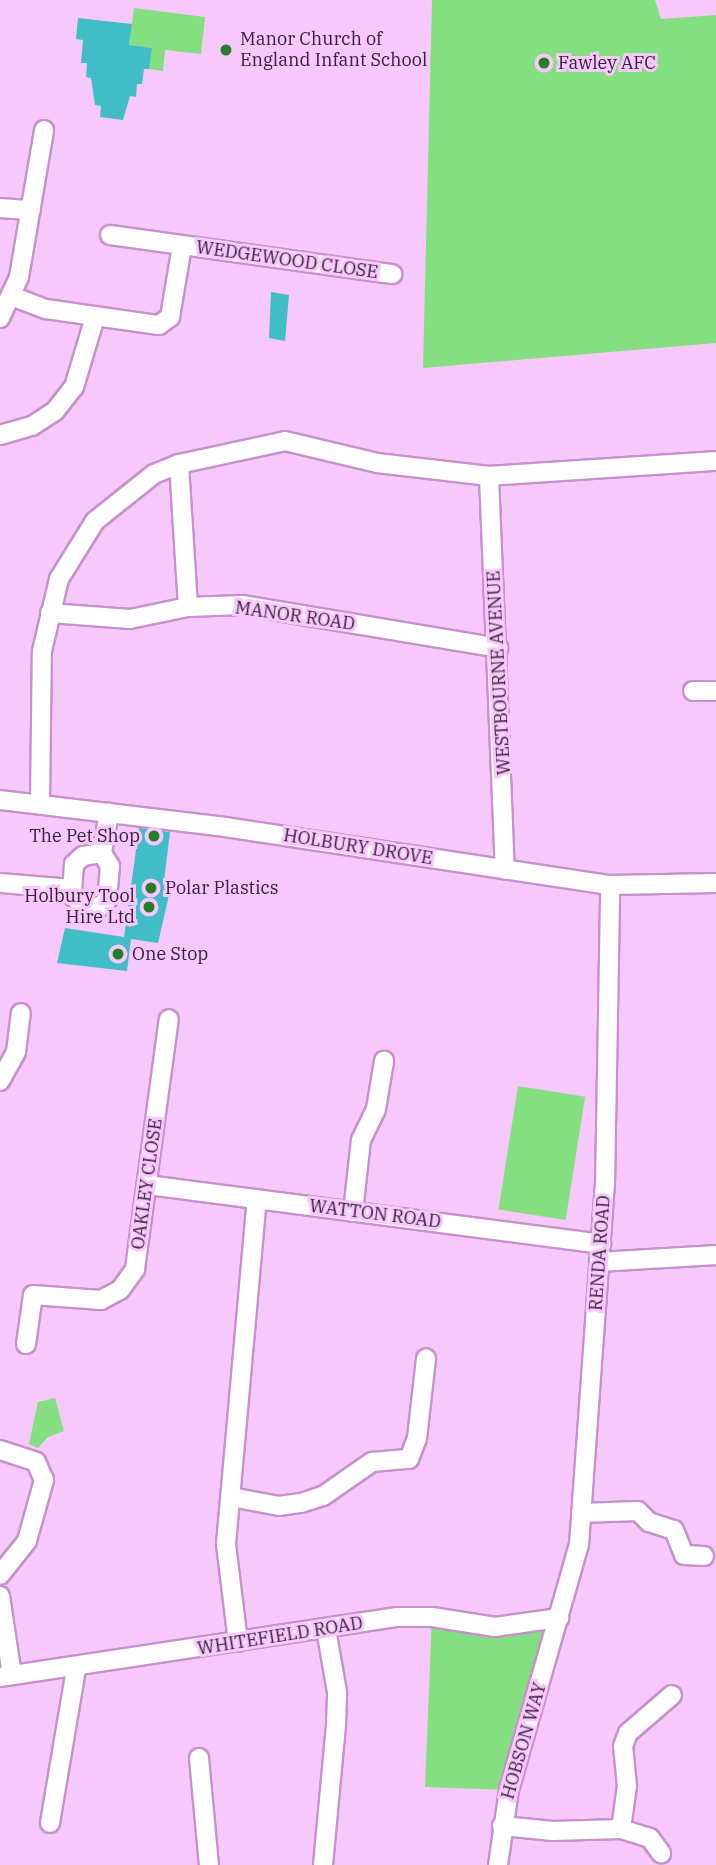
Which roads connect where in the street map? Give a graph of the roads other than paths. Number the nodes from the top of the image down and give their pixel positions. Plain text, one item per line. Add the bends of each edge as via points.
1 (44, 130) dead end
2 (0, 208) edge
3 (32, 210) junction
4 (110, 235) dead end
5 (182, 246) junction
6 (392, 274) dead end
7 (14, 297) junction
8 (95, 317) junction
9 (0, 318) edge
10 (0, 435) edge
11 (716, 461) edge
12 (179, 464) junction
13 (489, 476) junction
14 (188, 607) junction
15 (50, 613) junction
16 (498, 648) junction
17 (693, 691) dead end
18 (716, 691) edge
19 (0, 800) edge
20 (40, 804) junction
21 (109, 813) junction
22 (102, 853) junction
23 (505, 870) junction
24 (0, 883) edge
25 (716, 883) edge
26 (610, 884) junction
27 (72, 889) junction
28 (21, 1013) dead end
29 (169, 1019) dead end
30 (384, 1061) dead end
31 (0, 1081) edge
32 (148, 1185) junction
33 (257, 1199) junction
34 (354, 1212) junction
35 (601, 1244) junction
36 (716, 1255) edge
37 (599, 1262) junction
38 (26, 1344) dead end
39 (426, 1359) dead end
40 (0, 1450) edge
41 (231, 1497) junction
42 (581, 1513) junction
43 (704, 1556) dead end
44 (0, 1575) edge
45 (0, 1596) edge
46 (559, 1618) junction
47 (327, 1629) junction
48 (238, 1642) junction
49 (76, 1669) junction
50 (6, 1676) edge
51 (672, 1695) dead end
52 (199, 1758) dead end
53 (50, 1823) dead end
54 (502, 1826) junction
55 (621, 1829) junction
56 (661, 1853) dead end
57 (209, 1865) edge
58 (323, 1865) edge
59 (498, 1865) edge

1 - 3 street
2 - 3 street
3 - 7 street
4 - 5 street, WEDGEWOOD CLOSE
5 - 6 street, WEDGEWOOD CLOSE
5 - 8 street, WEDGEWOOD CLOSE via 165,322
7 - 8 street, WEDGEWOOD CLOSE via 26,304
7 - 9 street
8 - 10 street via 74,387 55,411 32,426
11 - 13 street
12 - 13 street via 285,441 377,463
12 - 14 street
12 - 15 street via 154,474 95,521 59,579
13 - 16 street, WESTBOURNE AVENUE
14 - 15 street, MANOR ROAD via 130,619
14 - 16 street, MANOR ROAD via 242,605
15 - 20 street via 42,651
16 - 23 street, WESTBOURNE AVENUE
17 - 18 street
19 - 20 street, HOLBURY DROVE
20 - 21 street, HOLBURY DROVE
21 - 22 street
21 - 23 street, HOLBURY DROVE
22 - 27 street via 83,856 75,864
22 - 27 street via 110,866 107,900 100,907 83,906
23 - 26 street, HOLBURY DROVE
24 - 27 street
25 - 26 street, HOLBURY DROVE
26 - 35 street, RENDA ROAD
28 - 31 street via 16,1052
29 - 32 street, OAKLEY CLOSE
30 - 34 street via 376,1109 361,1140
32 - 33 street, WATTON ROAD
32 - 38 street, OAKLEY CLOSE via 138,1256 128,1281 100,1300 33,1295
33 - 34 street, WATTON ROAD
33 - 41 street
34 - 35 street, WATTON ROAD
35 - 37 street, RENDA ROAD
36 - 37 street
37 - 42 street, RENDA ROAD
39 - 41 street via 417,1437 409,1459 372,1462 323,1496 301,1503 278,1506
40 - 44 street via 36,1462 44,1480 27,1541
41 - 48 street via 226,1544
42 - 43 street via 631,1509 649,1522 674,1530 684,1555
42 - 46 street, RENDA ROAD via 579,1545
45 - 50 street
46 - 47 street, WHITEFIELD ROAD via 495,1627 432,1617 397,1618
46 - 54 street, HOBSON WAY
47 - 48 street, WHITEFIELD ROAD
47 - 58 street via 337,1692
48 - 49 street, WHITEFIELD ROAD
49 - 50 street, WHITEFIELD ROAD
49 - 53 street
51 - 55 street via 628,1733 623,1746 627,1786
52 - 57 street
54 - 55 street via 553,1831
54 - 59 street, HOBSON WAY
55 - 56 street via 650,1838

